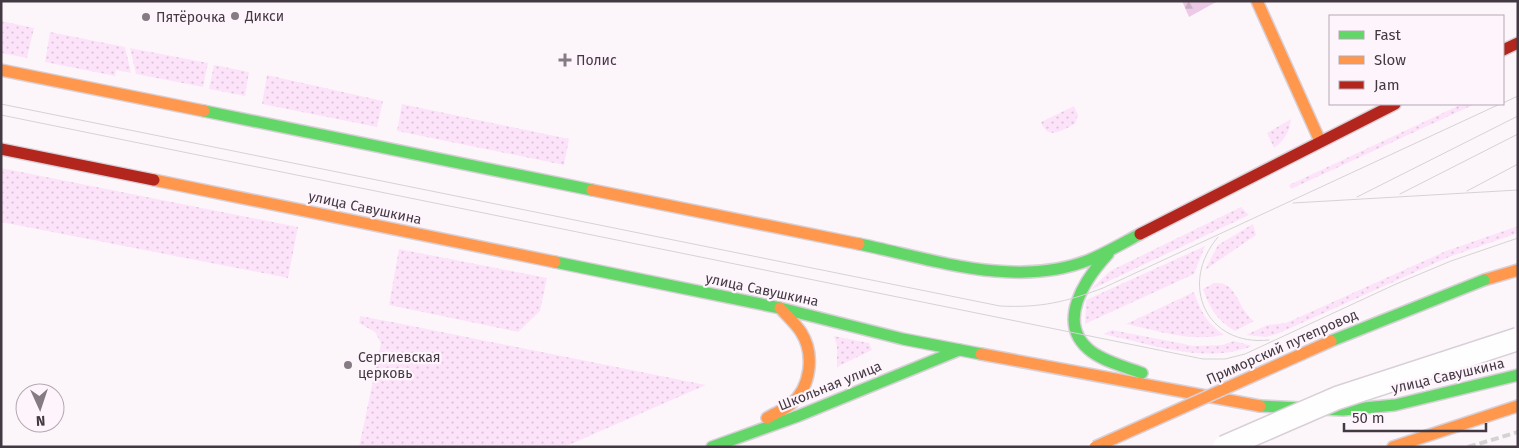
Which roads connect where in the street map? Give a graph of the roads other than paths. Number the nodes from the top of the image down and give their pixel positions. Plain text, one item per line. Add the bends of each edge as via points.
1 (1257, 1) edge
2 (1518, 43) edge
3 (1504, 50) edge
4 (1, 70) edge
5 (1393, 105) edge
6 (1320, 141) junction
7 (1, 149) edge
8 (1112, 249) junction
9 (1518, 270) edge
10 (780, 308) junction
11 (1518, 339) edge
12 (959, 350) junction
13 (1518, 375) edge
14 (1206, 398) junction
15 (1518, 406) edge
16 (737, 436) junction
17 (712, 447) edge
18 (1095, 447) edge
19 (1224, 447) edge
20 (1393, 447) edge

1 - 6 main road
2 - 3 main road
4 - 8 main road via 994,272 1024,275 1055,272
5 - 6 main road
6 - 8 main road
7 - 10 main road, улица Савушкина
8 - 14 main road via 1091,272 1076,298 1077,334 1084,345 1097,355
9 - 18 main road, Приморский путепровод, bridge via 1484,280 1311,349
10 - 12 main road, улица Савушкина
10 - 16 main road via 803,334 809,351 810,371 804,388 791,404
11 - 19 street, bridge via 1337,398
12 - 14 main road, улица Савушкина
12 - 16 main road, Школьная улица via 798,416
13 - 14 main road, улица Савушкина via 1395,405 1343,410 1273,408
15 - 20 main road
16 - 17 main road, Школьная улица

